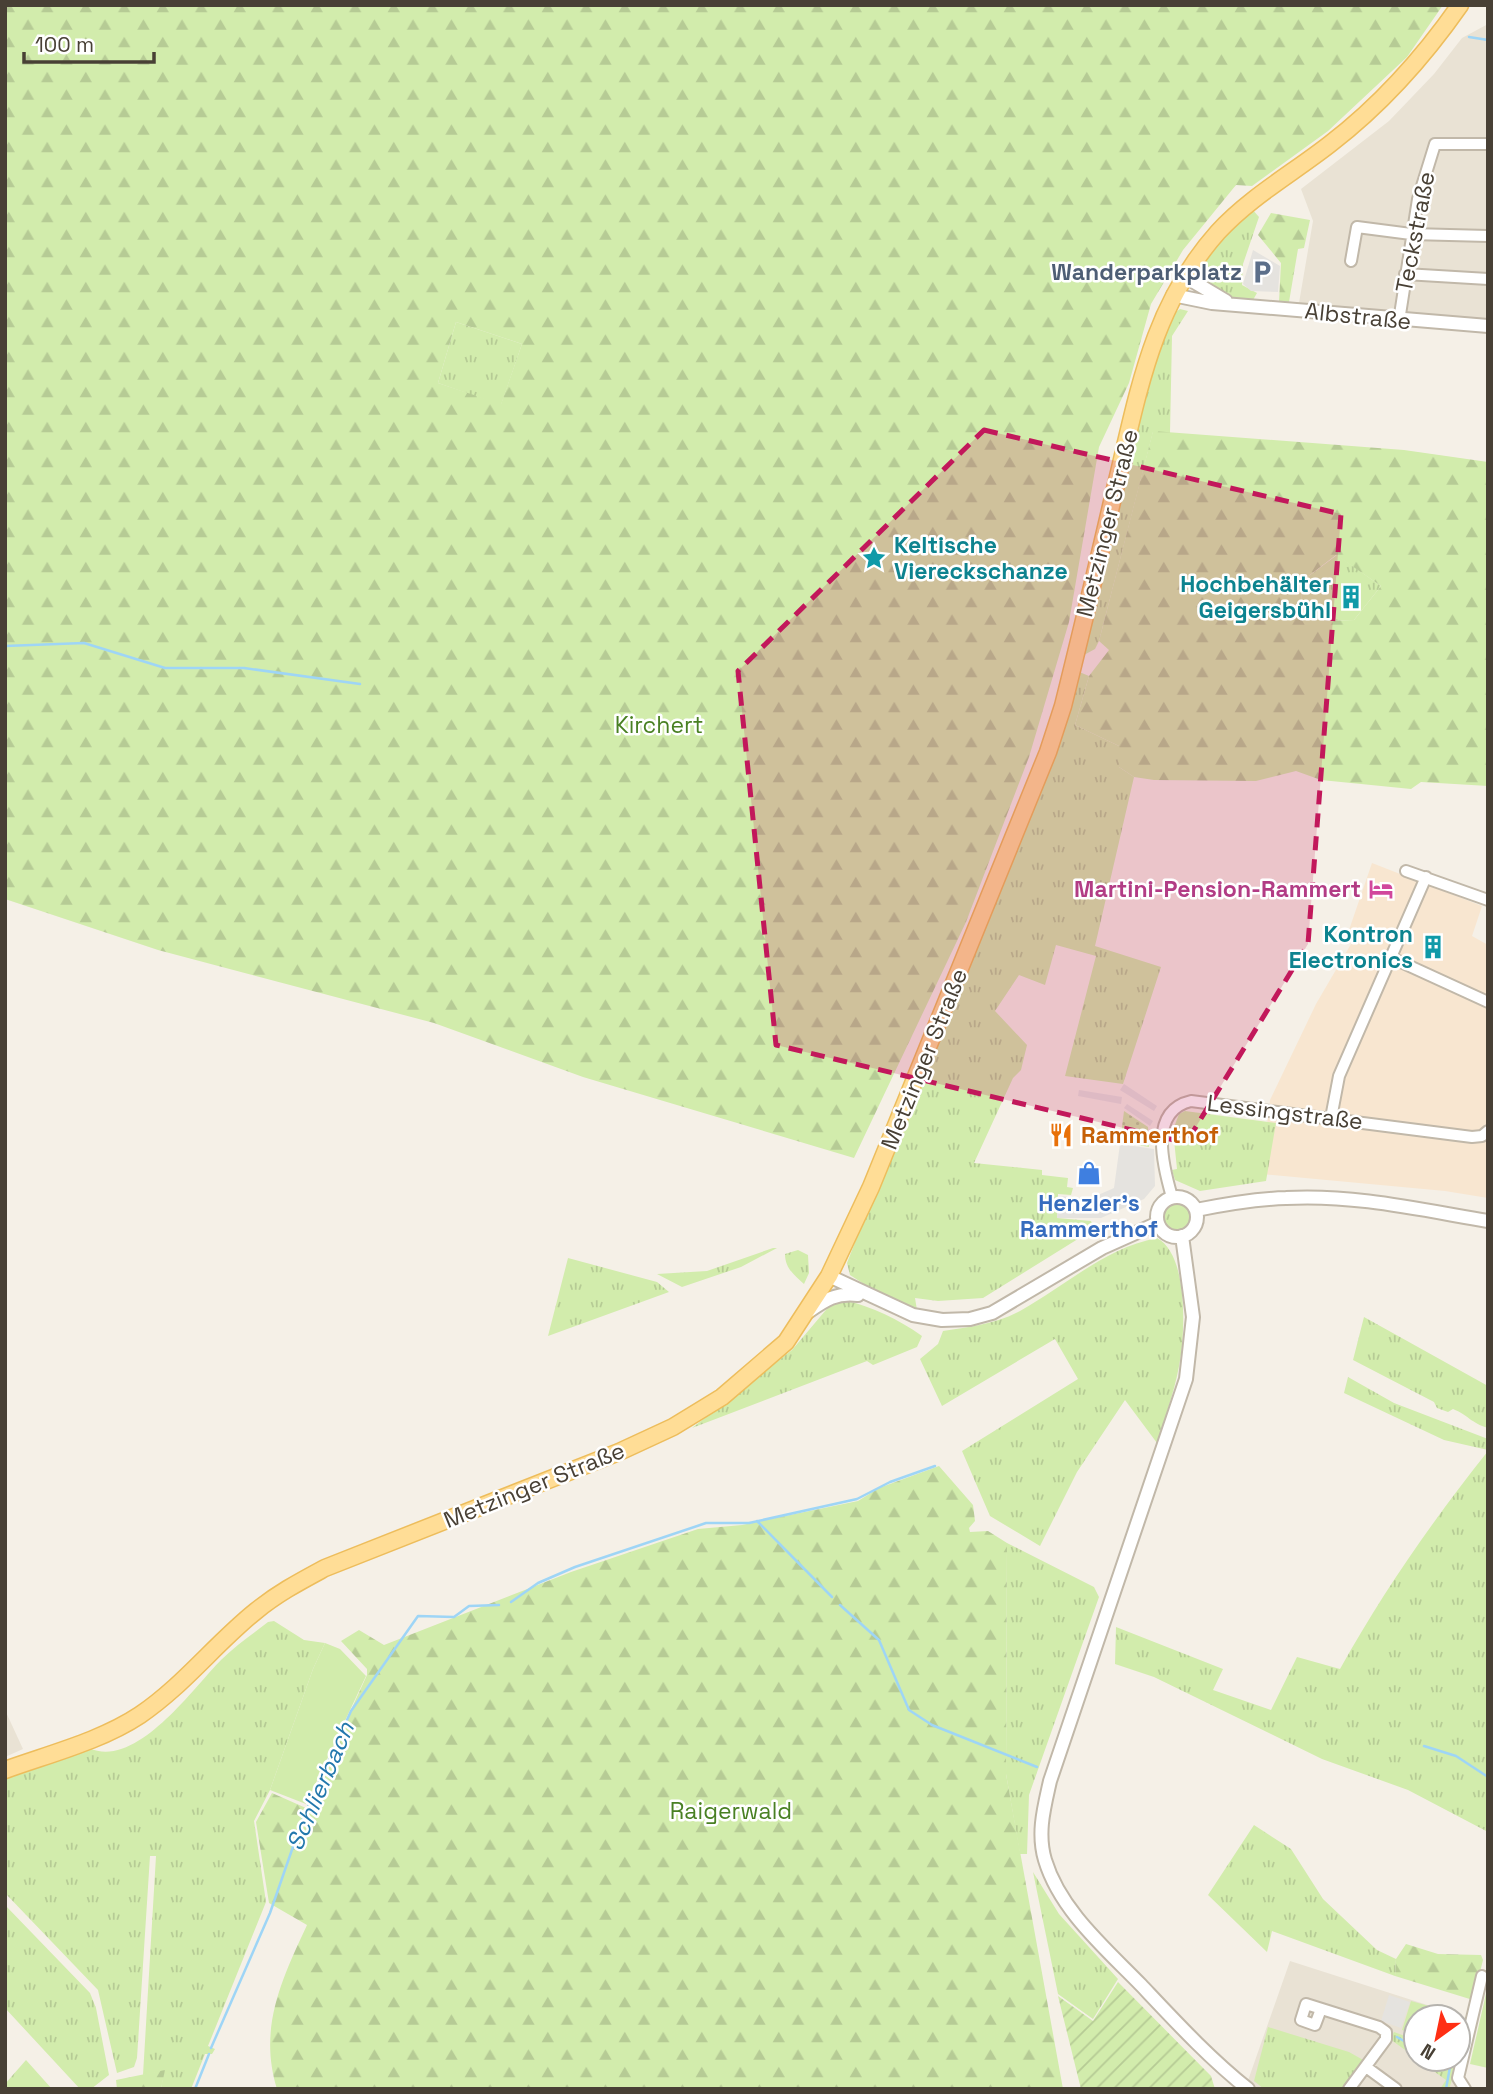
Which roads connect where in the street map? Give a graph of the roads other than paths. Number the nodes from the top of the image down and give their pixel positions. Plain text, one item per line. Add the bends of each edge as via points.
1 (1460, 5) edge
2 (1488, 144) edge
3 (1411, 234) junction
4 (1488, 236) edge
5 (1351, 261) dead end
6 (1405, 274) junction
7 (1184, 276) junction
8 (1488, 279) edge
9 (1173, 295) junction
10 (1229, 302) junction
11 (1399, 321) junction
12 (1488, 326) edge
13 (1406, 871) dead end
14 (1426, 877) junction
15 (1488, 900) edge
16 (1392, 958) junction
17 (1488, 1002) edge
18 (1331, 1118) junction
19 (1488, 1131) edge
20 (1172, 1197) junction
21 (1196, 1210) junction
22 (1488, 1221) edge
23 (1158, 1223) junction
24 (1181, 1236) junction
25 (829, 1276) junction
26 (872, 1297) junction
27 (808, 1312) junction
28 (5, 1770) edge
29 (1482, 1976) dead end
30 (1321, 2009) dead end
31 (1366, 2067) junction
32 (1247, 2088) edge
33 (1349, 2089) edge
34 (1396, 2089) edge
35 (1465, 2089) edge

1 - 7 main road, Metzinger Straße via 1380,103 1237,213
2 - 3 street, Teckstraße via 1435,144
3 - 4 street
3 - 5 street via 1357,227
3 - 6 street, Teckstraße
6 - 8 street
6 - 11 street, Teckstraße
7 - 9 main road, Metzinger Straße
7 - 10 street, Albstraße
9 - 10 street, Albstraße
9 - 25 main road, Metzinger Straße via 1153,339 1048,752 911,1094
10 - 11 street, Albstraße
11 - 12 street, Albstraße
13 - 14 street
14 - 15 street
14 - 16 street
16 - 17 street
16 - 18 street via 1339,1076
18 - 19 street, Lessingstraße via 1472,1137
18 - 20 street, Lessingstraße via 1185,1103 1170,1112 1163,1128
20 - 21 street via 1184,1198
20 - 23 street via 1158,1210
21 - 22 street via 1241,1201 1314,1198
21 - 24 street via 1193,1230
23 - 24 street via 1170,1235
23 - 26 street via 1102,1248 981,1316 942,1320
24 - 32 street via 1193,1317 1186,1379 1050,1781 1041,1840 1052,1880 1070,1908 1153,1998
25 - 26 street
25 - 27 main road, Metzinger Straße
26 - 27 street via 844,1293 827,1298
27 - 28 main road, Metzinger Straße via 786,1342 697,1413 619,1452 314,1574 255,1612 138,1716
29 - 35 street via 1458,2072
30 - 31 street via 1386,2032
31 - 33 street
31 - 34 street

